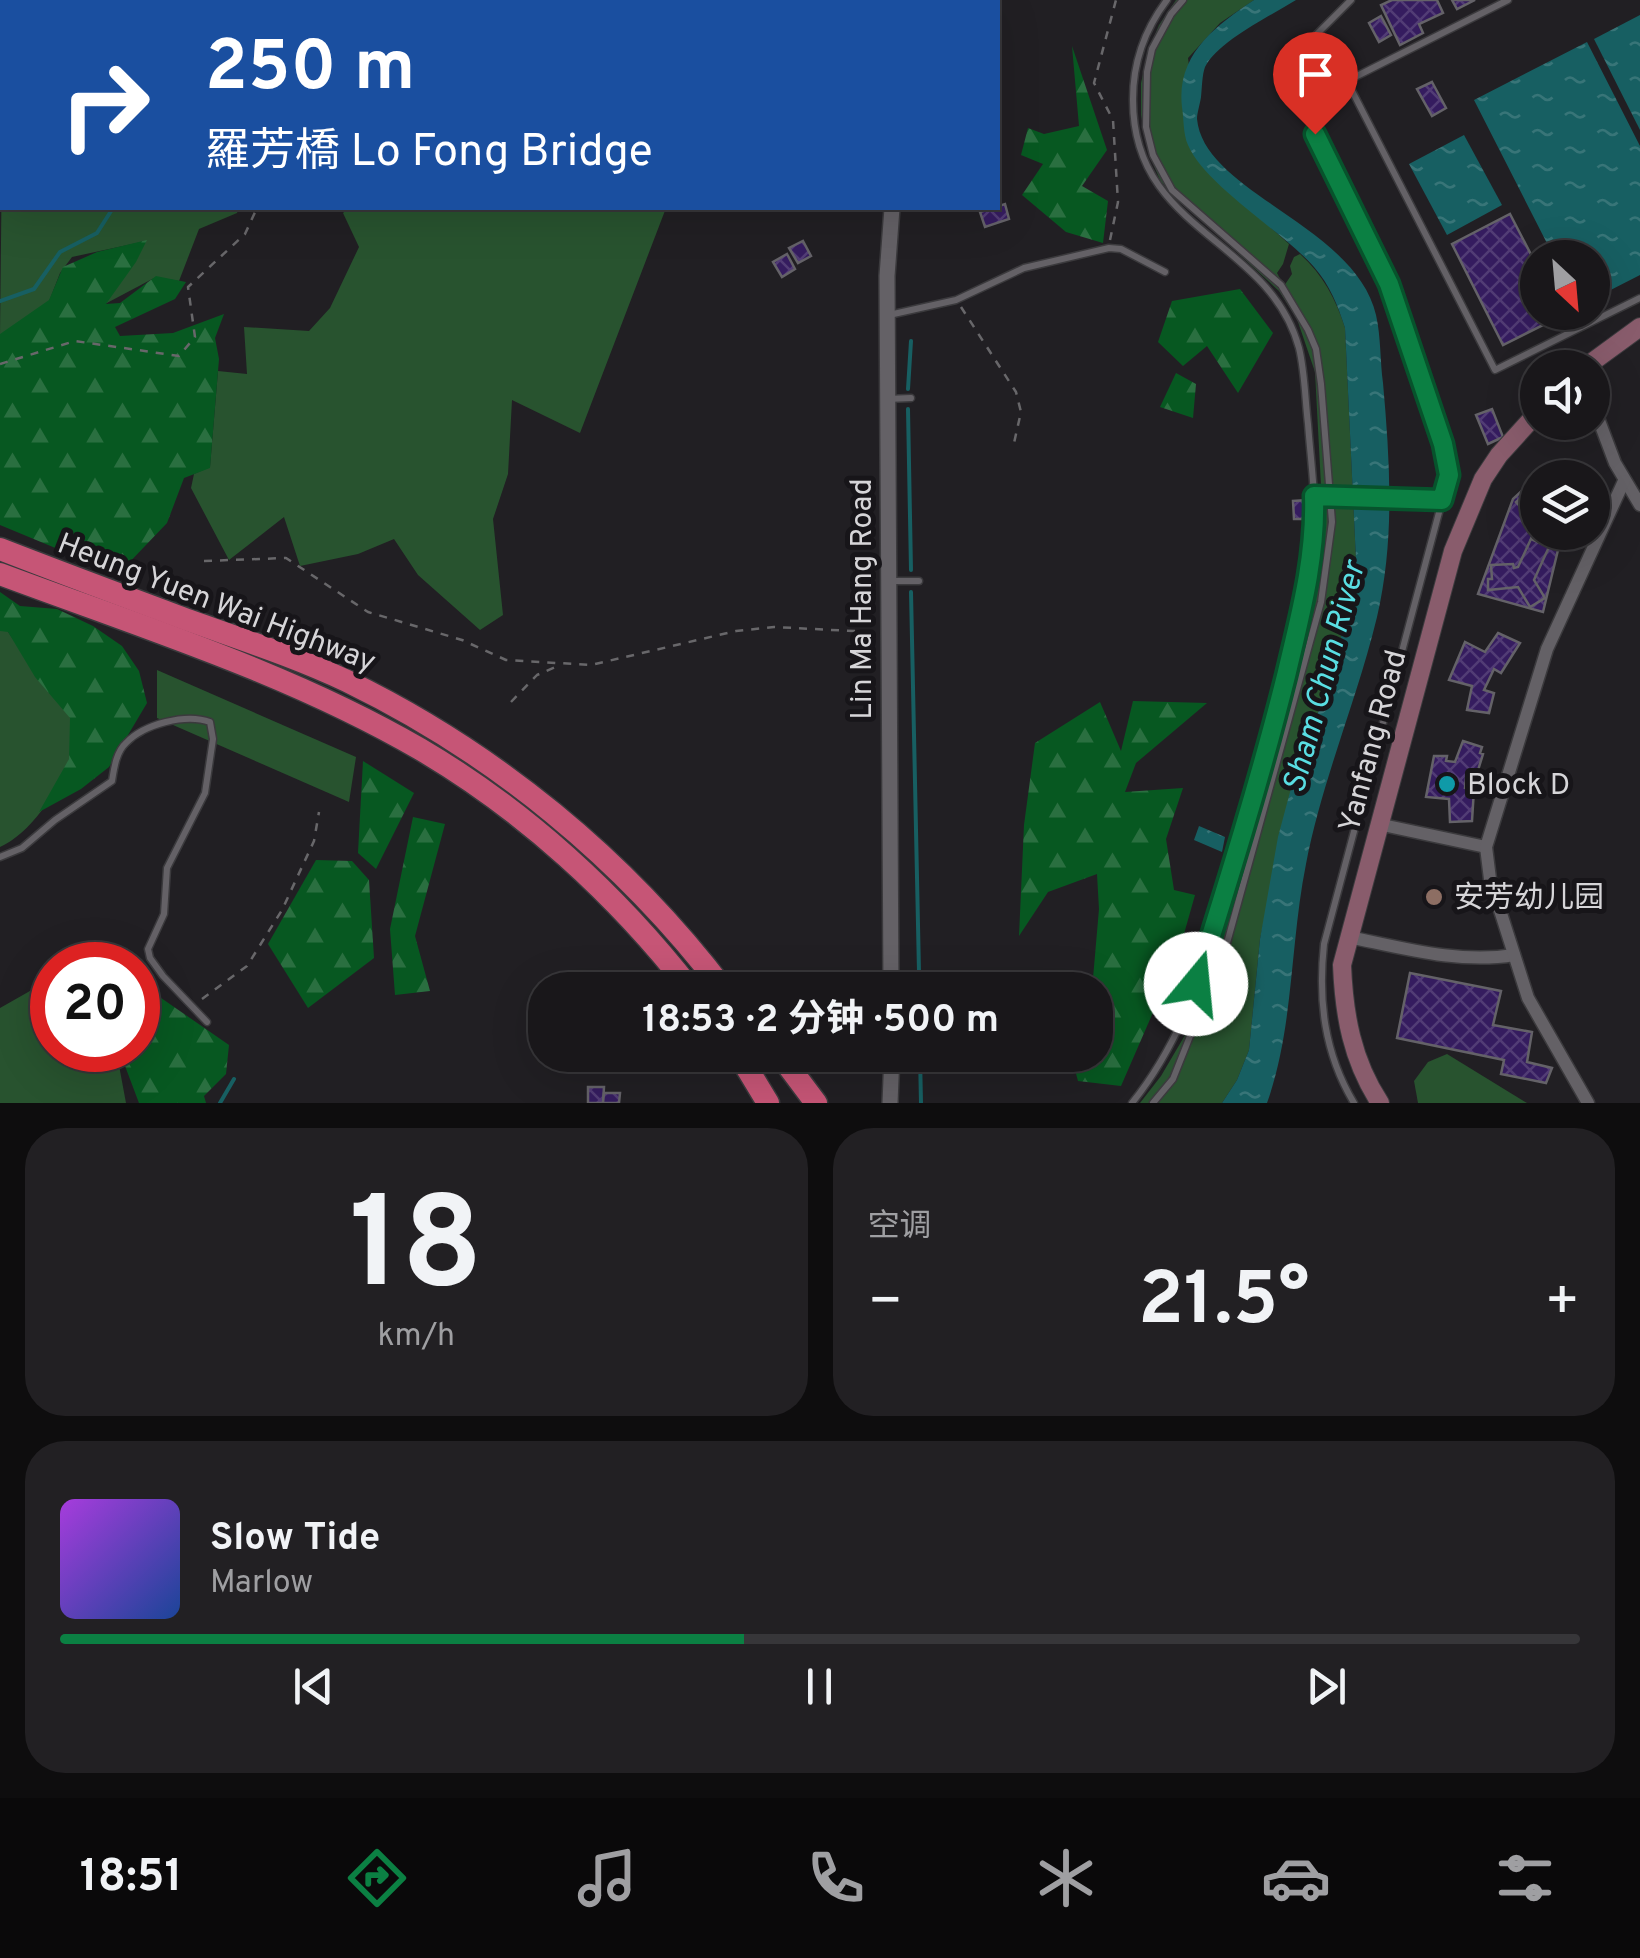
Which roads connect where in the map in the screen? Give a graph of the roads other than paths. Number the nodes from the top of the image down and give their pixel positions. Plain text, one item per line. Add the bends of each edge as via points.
1 (1166, 0) edge
2 (1183, 0) edge
3 (1350, 0) edge
4 (1508, 0) edge
5 (892, 210) edge
6 (1165, 272) dead end
7 (1640, 298) edge
8 (887, 315) junction
9 (1640, 327) edge
10 (1609, 350) edge
11 (911, 398) dead end
12 (887, 399) junction
13 (1520, 432) edge
14 (1607, 440) edge
15 (1624, 481) junction
16 (1314, 496) junction
17 (1442, 500) junction
18 (1640, 504) edge
19 (0, 550) edge
20 (0, 574) edge
21 (889, 581) junction
22 (918, 582) dead end
23 (1378, 824) junction
24 (1486, 847) junction
25 (0, 857) edge
26 (1349, 938) junction
27 (1514, 955) junction
28 (676, 972) edge
29 (709, 972) edge
30 (890, 972) edge
31 (207, 1022) dead end
32 (748, 1072) edge
33 (779, 1072) edge
34 (793, 1072) edge
35 (891, 1072) edge
36 (763, 1096) edge
37 (1374, 1101) edge
38 (798, 1103) edge
39 (816, 1103) edge
40 (890, 1103) edge
41 (1132, 1103) edge
42 (1153, 1103) edge
43 (1354, 1103) edge
44 (1588, 1103) edge

1 - 16 lane via 1136,68 1133,113 1140,148 1162,194 1260,282 1288,320 1303,370
2 - 42 lane via 1152,49 1146,72 1153,156 1172,190 1281,286 1308,330 1322,384 1332,522 1321,602 1227,943 1173,1079
3 - 17 lane via 1314,37 1299,90 1389,284 1443,444 1449,475
4 - 7 lane via 1348,81 1495,370
5 - 8 street, Lin Ma Hang Road
6 - 8 lane via 1109,248 1024,268 956,300
8 - 12 street, Lin Ma Hang Road
9 - 10 main road
11 - 12 lane
12 - 21 street, Lin Ma Hang Road
13 - 23 main road, Yanfang Road via 1468,509
14 - 15 street
15 - 18 street
15 - 24 street via 1548,649
16 - 17 lane, bridge
16 - 41 lane via 1304,603 1224,897 1182,1021
17 - 43 lane via 1324,944 1325,1033
19 - 29 highway, Heung Yuen Wai Highway via 307,663 443,734 584,839 654,906
20 - 28 highway, Heung Yuen Wai Highway via 288,683 422,750 572,861
21 - 22 lane
21 - 30 street, Lin Ma Hang Road
23 - 24 street
23 - 26 main road, Yanfang Road
24 - 27 street
25 - 31 lane via 112,781 126,742 172,719 210,722 204,793 166,868 164,914 148,949 163,976
26 - 27 street via 1449,956
26 - 37 main road, Yanfang Road via 1344,1005
27 - 44 street via 1528,998
32 - 36 highway
33 - 38 highway
34 - 39 highway
35 - 40 street

